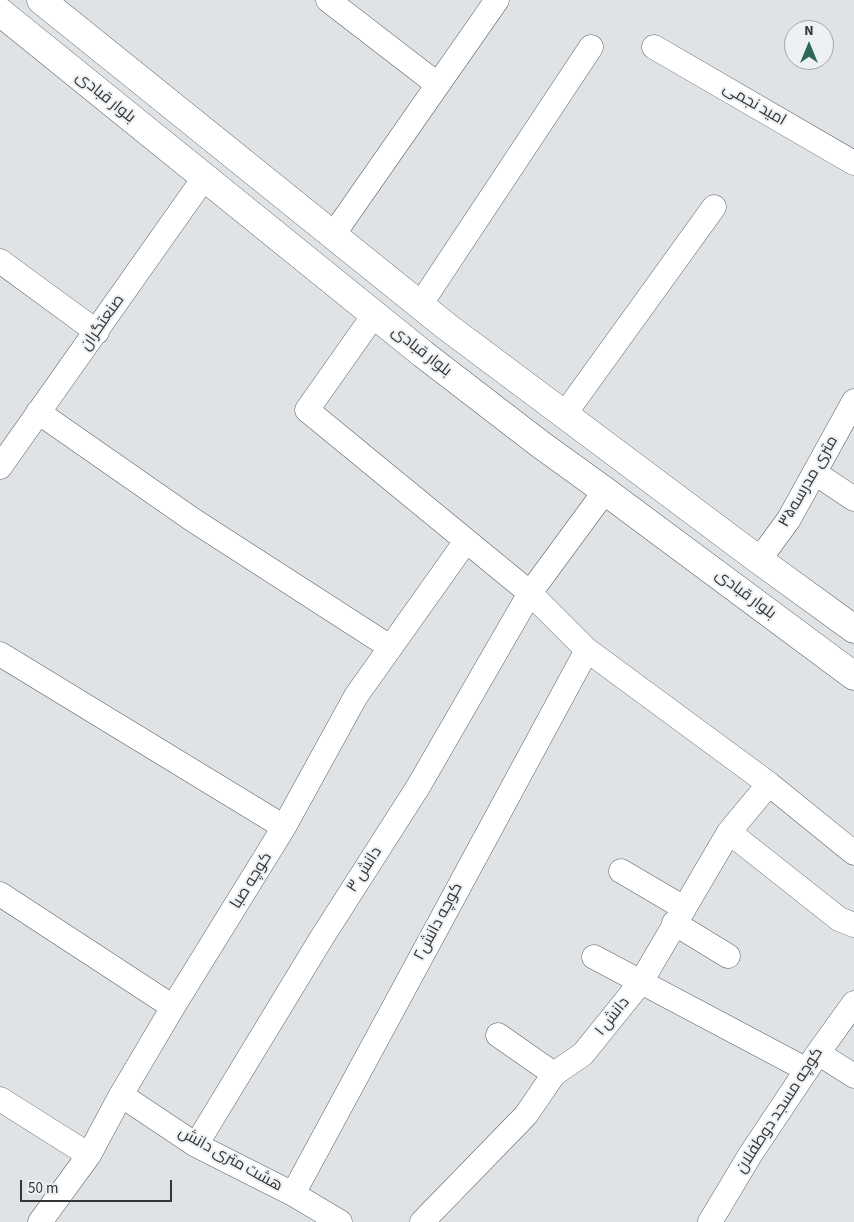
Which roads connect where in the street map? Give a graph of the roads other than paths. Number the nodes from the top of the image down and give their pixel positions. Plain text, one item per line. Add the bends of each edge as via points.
1 (328, 0) edge
2 (497, 0) edge
3 (53, 4) edge
4 (0, 12) edge
5 (591, 47) dead end
6 (654, 47) dead end
7 (437, 84) junction
8 (854, 163) edge
9 (204, 178) junction
10 (714, 207) dead end
11 (333, 234) junction
12 (0, 261) edge
13 (420, 305) junction
14 (374, 315) junction
15 (446, 326) junction
16 (97, 332) junction
17 (423, 354) junction
18 (854, 401) edge
19 (38, 412) junction
20 (564, 415) junction
21 (0, 467) edge
22 (814, 473) junction
23 (606, 490) junction
24 (854, 499) edge
25 (466, 542) junction
26 (759, 560) junction
27 (530, 593) junction
28 (854, 629) edge
29 (390, 647) junction
30 (587, 650) junction
31 (0, 654) edge
32 (854, 676) edge
33 (768, 784) junction
34 (284, 827) junction
35 (729, 832) junction
36 (854, 853) edge
37 (621, 871) dead end
38 (0, 894) edge
39 (679, 916) junction
40 (854, 925) edge
41 (728, 956) dead end
42 (594, 957) dead end
43 (641, 982) junction
44 (854, 1003) edge
45 (174, 1007) junction
46 (498, 1034) dead end
47 (812, 1061) junction
48 (554, 1074) junction
49 (854, 1076) edge
50 (121, 1095) junction
51 (0, 1099) edge
52 (196, 1145) junction
53 (88, 1155) junction
54 (293, 1194) junction
55 (40, 1222) edge
56 (340, 1222) edge
57 (422, 1222) edge
58 (710, 1222) edge

1 - 7 street
2 - 7 street
3 - 11 street
4 - 9 street, بلوار قبادی
5 - 13 street
6 - 8 street, امید نجمی
7 - 11 street
9 - 14 street, بلوار قبادی
9 - 16 street, صنعتگران
10 - 20 street
11 - 13 street
12 - 16 street
13 - 15 street
14 - 17 street, بلوار قبادی
14 - 25 street via 307,410
15 - 17 street
15 - 20 street
16 - 19 street, صنعتگران
17 - 23 street, بلوار قبادی
18 - 22 street, ۳۵متری مدرسه
19 - 21 street, صنعتگران
19 - 29 street via 193,520
20 - 26 street
22 - 24 street
22 - 26 street, ۳۵متری مدرسه via 790,519
23 - 27 street, دانش ۳
23 - 32 street, بلوار قبادی
25 - 27 street
25 - 29 street, کوچه صبا
26 - 28 street
27 - 30 street
27 - 52 street, دانش ۳ via 418,787
29 - 34 street, کوچه صبا via 356,696
30 - 33 street
30 - 54 street, کوچه دانش۲
31 - 34 street
33 - 35 street, دانش ۱
33 - 36 street
34 - 45 street, کوچه صبا
35 - 39 street, دانش ۱
35 - 40 street via 839,919
37 - 39 street
38 - 45 street
39 - 41 street
39 - 43 street, دانش ۱
42 - 43 street
43 - 47 street
43 - 48 street, دانش ۱ via 583,1054
44 - 47 street, کوچه مسجد دوطفلان
45 - 50 street, کوچه صبا
46 - 48 street
47 - 49 street
47 - 58 street, کوچه مسجد دوطفلان
48 - 57 street, دانش ۱ via 526,1115
50 - 52 street, هشت متری دانش
50 - 53 street, کوچه صبا
51 - 53 street
52 - 54 street, هشت متری دانش
53 - 55 street, کوچه صبا
54 - 56 street, هشت متری دانش

